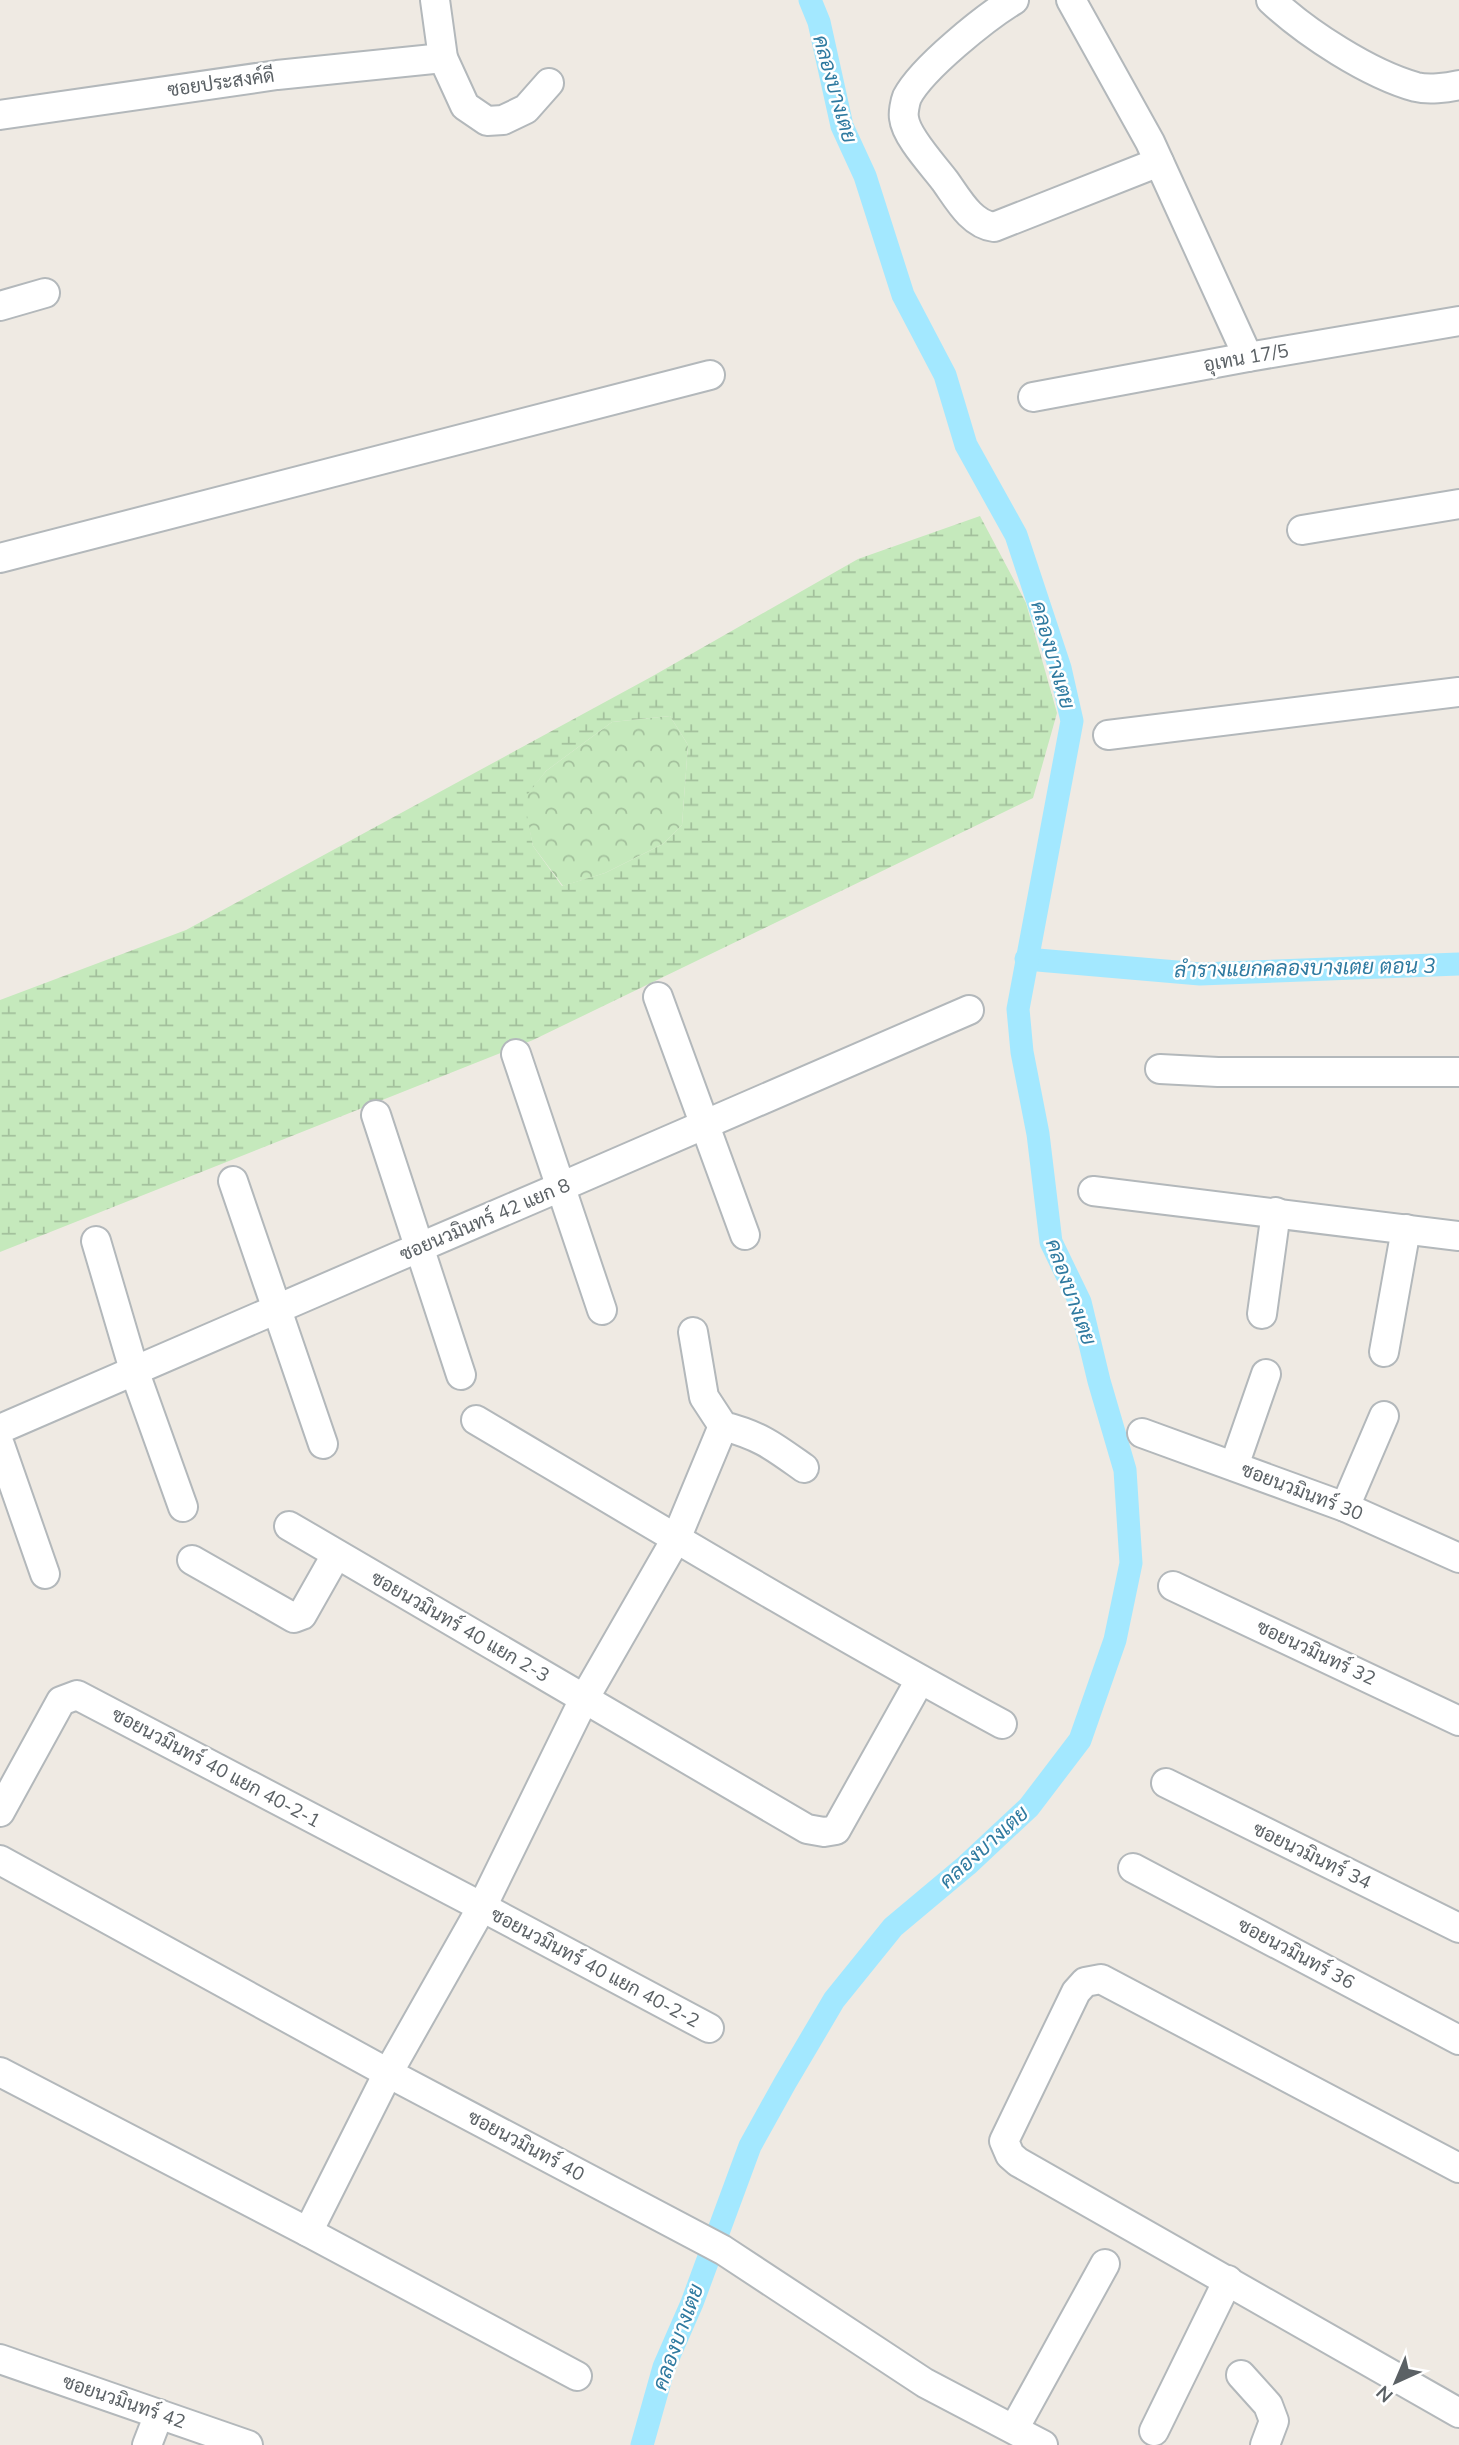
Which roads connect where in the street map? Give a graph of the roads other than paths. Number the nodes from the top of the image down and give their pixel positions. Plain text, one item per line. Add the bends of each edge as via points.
1 (435, 0) edge
2 (1014, 0) edge
3 (1071, 0) edge
4 (1271, 0) edge
5 (443, 58) junction
6 (549, 83) dead end
7 (1459, 85) edge
8 (0, 115) edge
9 (1159, 162) junction
10 (45, 293) dead end
11 (0, 306) edge
12 (1459, 321) edge
13 (1248, 357) junction
14 (710, 375) dead end
15 (1033, 397) dead end
16 (1459, 504) edge
17 (1302, 530) dead end
18 (1, 554) edge
19 (1459, 692) edge
20 (1108, 735) dead end
21 (658, 997) dead end
22 (969, 1010) dead end
23 (516, 1054) dead end
24 (1160, 1069) dead end
25 (1459, 1072) edge
26 (376, 1115) dead end
27 (704, 1127) junction
28 (233, 1181) dead end
29 (560, 1188) junction
30 (1093, 1191) dead end
31 (1276, 1212) junction
32 (1406, 1229) junction
33 (745, 1235) dead end
34 (1459, 1236) edge
35 (96, 1241) dead end
36 (419, 1247) junction
37 (276, 1309) junction
38 (602, 1310) dead end
39 (1262, 1314) dead end
40 (693, 1332) dead end
41 (1384, 1352) dead end
42 (134, 1370) junction
43 (1266, 1374) dead end
44 (461, 1375) dead end
45 (1384, 1416) dead end
46 (476, 1420) dead end
47 (723, 1426) junction
48 (0, 1429) edge
49 (1142, 1433) dead end
50 (323, 1444) dead end
51 (0, 1445) edge
52 (1234, 1466) junction
53 (804, 1468) dead end
54 (183, 1507) dead end
55 (1345, 1507) junction
56 (289, 1526) dead end
57 (676, 1539) junction
58 (335, 1555) junction
59 (1459, 1558) edge
60 (192, 1560) dead end
61 (45, 1574) dead end
62 (1173, 1586) dead end
63 (920, 1680) junction
64 (584, 1699) junction
65 (1459, 1721) edge
66 (1002, 1724) dead end
67 (1166, 1783) dead end
68 (0, 1812) edge
69 (0, 1860) edge
70 (1133, 1868) dead end
71 (482, 1907) junction
72 (1459, 1928) edge
73 (709, 2028) dead end
74 (1459, 2040) edge
75 (0, 2072) edge
76 (388, 2073) junction
77 (1459, 2168) edge
78 (308, 2232) junction
79 (1105, 2264) dead end
80 (1228, 2280) junction
81 (0, 2359) edge
82 (1241, 2375) dead end
83 (577, 2376) dead end
84 (1459, 2413) edge
85 (159, 2414) junction
86 (1014, 2429) junction
87 (1154, 2431) dead end
88 (147, 2445) edge
89 (248, 2445) edge
90 (1043, 2445) edge
91 (1265, 2445) edge

1 - 5 street
2 - 9 street via 931,67 906,98 904,119 911,136 970,214 984,226 994,227
3 - 9 street
4 - 7 street via 1335,48 1384,75 1418,88
5 - 6 street via 465,106 487,121 503,120 526,109
5 - 8 street, ซอยประสงค์ดี via 277,75
9 - 13 street
10 - 11 street
12 - 13 street, อุเทน 17/5
13 - 15 street, อุเทน 17/5
14 - 18 street
16 - 17 street
19 - 20 street
21 - 27 street
22 - 27 street, ซอยนวมินทร์ 42 แยก 8
23 - 29 street
24 - 25 street
26 - 36 street
27 - 29 street, ซอยนวมินทร์ 42 แยก 8
27 - 33 street
28 - 37 street
29 - 36 street, ซอยนวมินทร์ 42 แยก 8
29 - 38 street
30 - 31 street
31 - 32 street
31 - 39 street
32 - 34 street
32 - 41 street
35 - 42 street
36 - 37 street, ซอยนวมินทร์ 42 แยก 8
36 - 44 street
37 - 42 street, ซอยนวมินทร์ 42 แยก 8
37 - 50 street
40 - 47 street via 704,1397
42 - 48 street, ซอยนวมินทร์ 42 แยก 8
42 - 54 street
43 - 52 street
45 - 55 street
46 - 57 street
47 - 53 street via 751,1433
47 - 57 street
49 - 52 street, ซอยนวมินทร์ 30
51 - 61 street
52 - 55 street, ซอยนวมินทร์ 30
55 - 59 street, ซอยนวมินทร์ 30
56 - 58 street, ซอยนวมินทร์ 40 แยก 2-3
57 - 63 street
57 - 64 street
58 - 60 street via 302,1615 294,1618
58 - 64 street, ซอยนวมินทร์ 40 แยก 2-3
62 - 65 street, ซอยนวมินทร์ 32
63 - 64 street, ซอยนวมินทร์ 40 แยก 2-3 via 836,1829 824,1832 807,1829
63 - 66 street
64 - 71 street
67 - 72 street, ซอยนวมินทร์ 34
68 - 71 street, ซอยนวมินทร์ 40 แยก 40-2-1 via 61,1702 76,1695
69 - 76 street, ซอยนวมินทร์ 40
70 - 74 street, ซอยนวมินทร์ 36
71 - 73 street, ซอยนวมินทร์ 40 แยก 40-2-2
71 - 76 street
75 - 78 street
76 - 78 street
76 - 86 street, ซอยนวมินทร์ 40 via 723,2250 925,2383
77 - 80 street via 1107,1980 1084,1982 1005,2136 1007,2150 1018,2162
78 - 83 street
79 - 86 street
80 - 84 street
80 - 87 street
81 - 85 street, ซอยนวมินทร์ 42
82 - 91 street via 1268,2405 1274,2421
85 - 88 street
85 - 89 street, ซอยนวมินทร์ 42
86 - 90 street, ซอยนวมินทร์ 40

